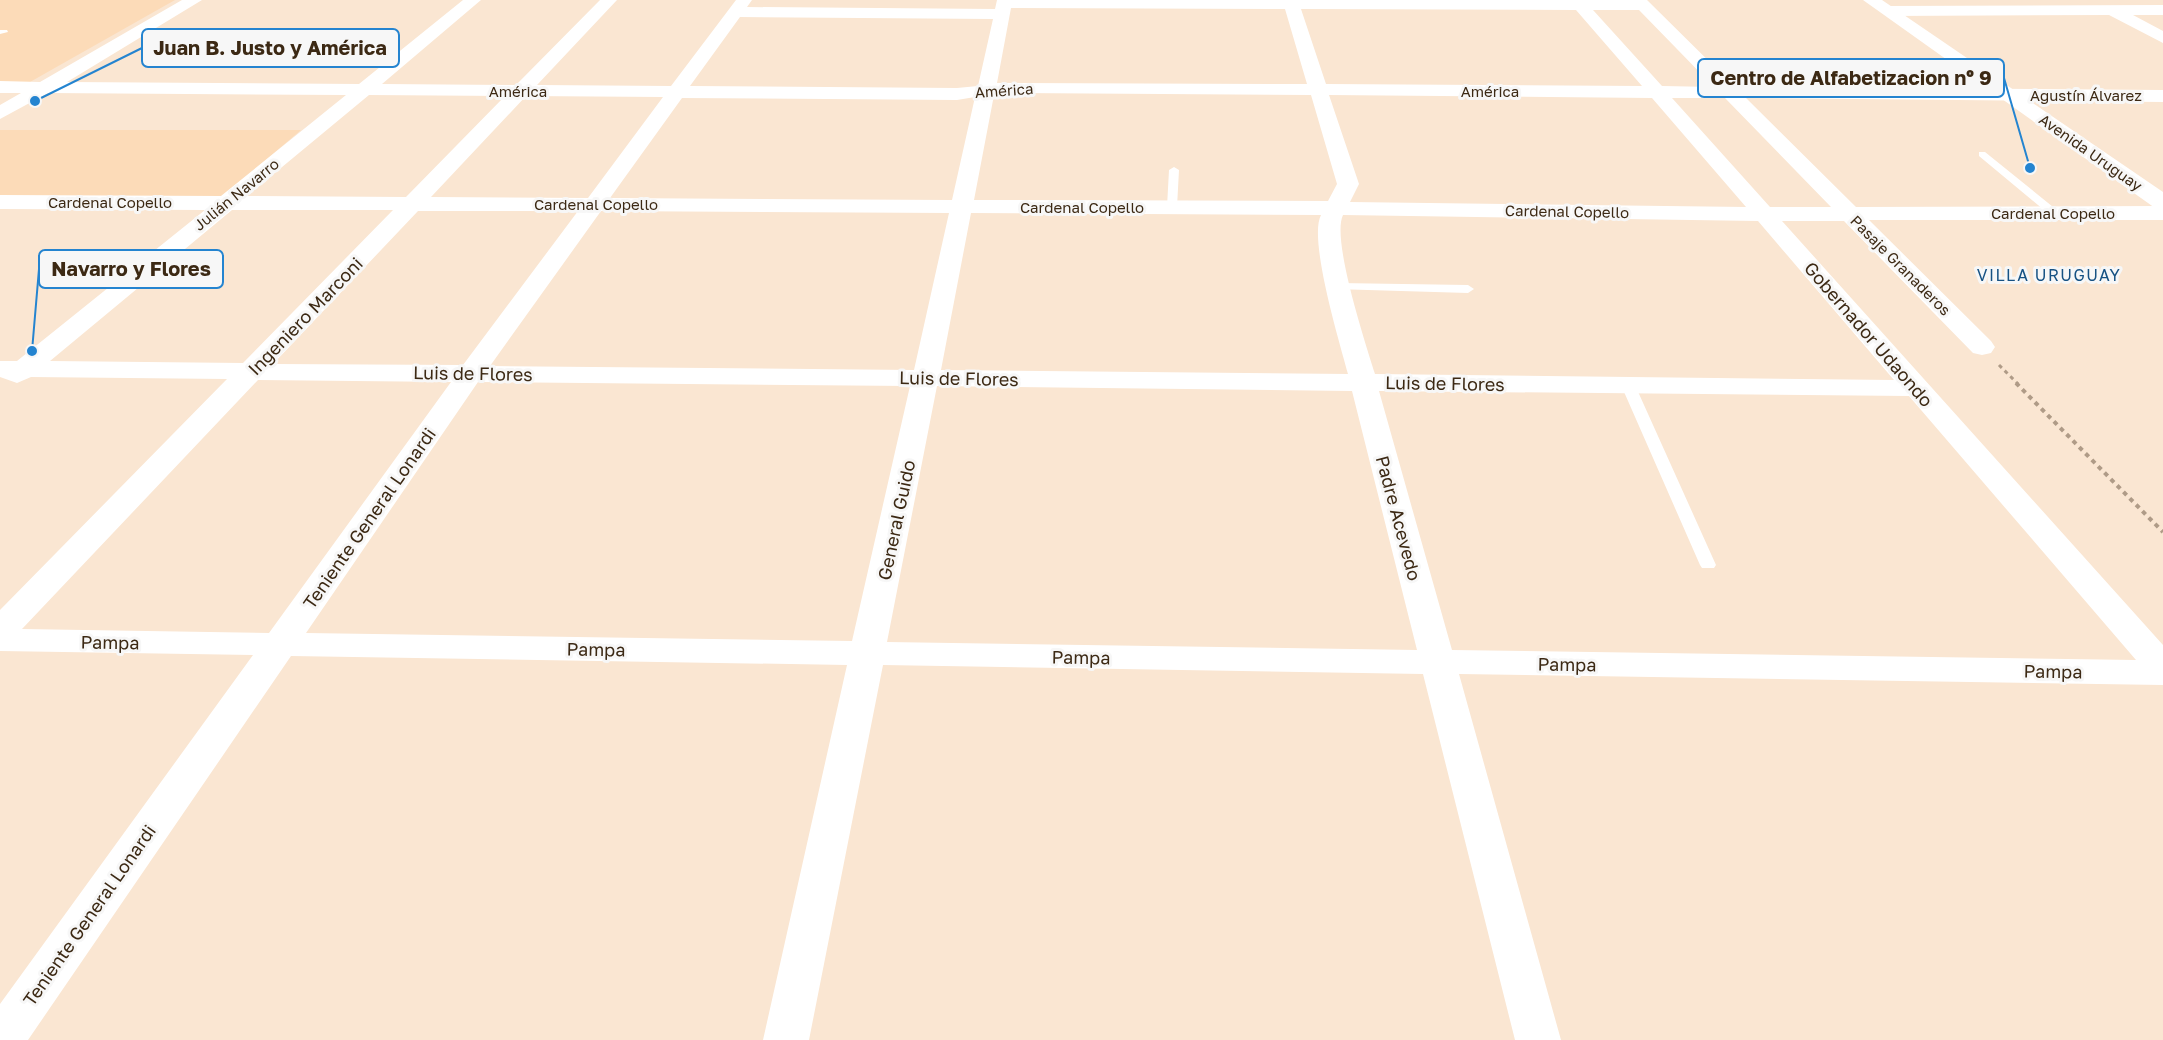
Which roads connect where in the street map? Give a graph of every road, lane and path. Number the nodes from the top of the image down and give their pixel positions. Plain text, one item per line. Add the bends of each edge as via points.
1 (194, 0) edge
2 (473, 0) edge
3 (609, 0) edge
4 (2093, 0) edge
5 (1291, 2) edge
6 (1578, 2) edge
7 (1640, 2) edge
8 (1879, 5) edge
9 (741, 6) edge
10 (1004, 6) edge
11 (2112, 10) junction
12 (2163, 10) edge
13 (2163, 38) edge
14 (0, 87) edge
15 (46, 87) junction
16 (364, 89) junction
17 (986, 90) junction
18 (1320, 90) junction
19 (521, 91) junction
20 (1728, 91) junction
21 (679, 92) junction
22 (1659, 93) junction
23 (2008, 94) junction
24 (2163, 96) edge
25 (0, 113) edge
26 (1982, 154) dead end
27 (1174, 170) dead end
28 (0, 202) edge
29 (225, 202) junction
30 (413, 203) junction
31 (2163, 203) edge
32 (595, 204) junction
33 (962, 206) junction
34 (1172, 207) junction
35 (1336, 208) junction
36 (2054, 213) junction
37 (2163, 213) edge
38 (1764, 214) junction
39 (1850, 214) junction
40 (1338, 287) junction
41 (1468, 289) dead end
42 (1982, 347) joint
43 (12, 369) edge
44 (251, 371) junction
45 (471, 373) junction
46 (926, 378) junction
47 (1364, 382) junction
48 (1628, 385) junction
49 (0, 388) edge
50 (1917, 388) junction
51 (2163, 532) edge
52 (1708, 565) dead end
53 (0, 631) edge
54 (0, 640) edge
55 (280, 645) junction
56 (868, 654) junction
57 (1437, 662) junction
58 (2163, 668) edge
59 (2163, 673) edge
60 (1, 1040) edge
61 (786, 1040) edge
62 (1538, 1040) edge

1 - 15 street
2 - 16 street, Julián Navarro
3 - 19 street, Ingeniero Marconi
4 - 11 street
5 - 6 street
5 - 10 street
5 - 18 street, Padre Acevedo
6 - 7 street
6 - 22 street, Gobernador Udaondo
7 - 20 street, Pasaje Granaderos
8 - 11 street
8 - 23 street, Avenida Uruguay
9 - 10 street
9 - 21 street, Teniente General Lonardi
10 - 17 street, General Guido
11 - 12 street
11 - 13 street
14 - 15 street, América
15 - 16 street, América
15 - 25 street
16 - 19 street, América
16 - 29 street, Julián Navarro
17 - 18 street, América
17 - 21 street, América via 957,94
17 - 33 street, General Guido
18 - 22 street, América
18 - 35 street, Padre Acevedo via 1348,184
19 - 21 street, América
19 - 30 street, Ingeniero Marconi
20 - 22 street, América
20 - 23 street, América
20 - 39 street, Pasaje Granaderos
21 - 32 street, Teniente General Lonardi
22 - 38 street, Gobernador Udaondo
23 - 24 street, Agustín Álvarez
23 - 31 street, Avenida Uruguay
26 - 36 lane
27 - 34 lane
28 - 29 street, Cardenal Copello
29 - 30 street, Cardenal Copello
29 - 43 street, Julián Navarro
30 - 32 street, Cardenal Copello
30 - 44 street, Ingeniero Marconi
32 - 33 street, Cardenal Copello
32 - 45 street, Teniente General Lonardi
33 - 34 street, Cardenal Copello
33 - 46 street, General Guido
34 - 35 street, Cardenal Copello
35 - 38 street, Cardenal Copello
35 - 40 street, Padre Acevedo via 1329,232
36 - 37 street, Cardenal Copello
36 - 39 street, Cardenal Copello
38 - 39 street, Cardenal Copello
38 - 50 street, Gobernador Udaondo
39 - 42 street, Pasaje Granaderos
40 - 41 lane
40 - 47 street, Padre Acevedo
42 - 51 path
43 - 44 street, Luis de Flores
43 - 49 street, Julián Navarro
44 - 45 street, Luis de Flores
44 - 53 street, Ingeniero Marconi
45 - 46 street, Luis de Flores
45 - 55 street, Teniente General Lonardi
46 - 47 street, Luis de Flores
46 - 56 street, General Guido
47 - 48 street, Luis de Flores
47 - 57 street, Padre Acevedo
48 - 50 street, Luis de Flores
48 - 52 lane
50 - 58 street, Gobernador Udaondo
54 - 55 street, Pampa
55 - 56 street, Pampa
55 - 60 street, Teniente General Lonardi
56 - 57 street, Pampa
56 - 61 street, General Guido
57 - 59 street, Pampa
57 - 62 street, Padre Acevedo

